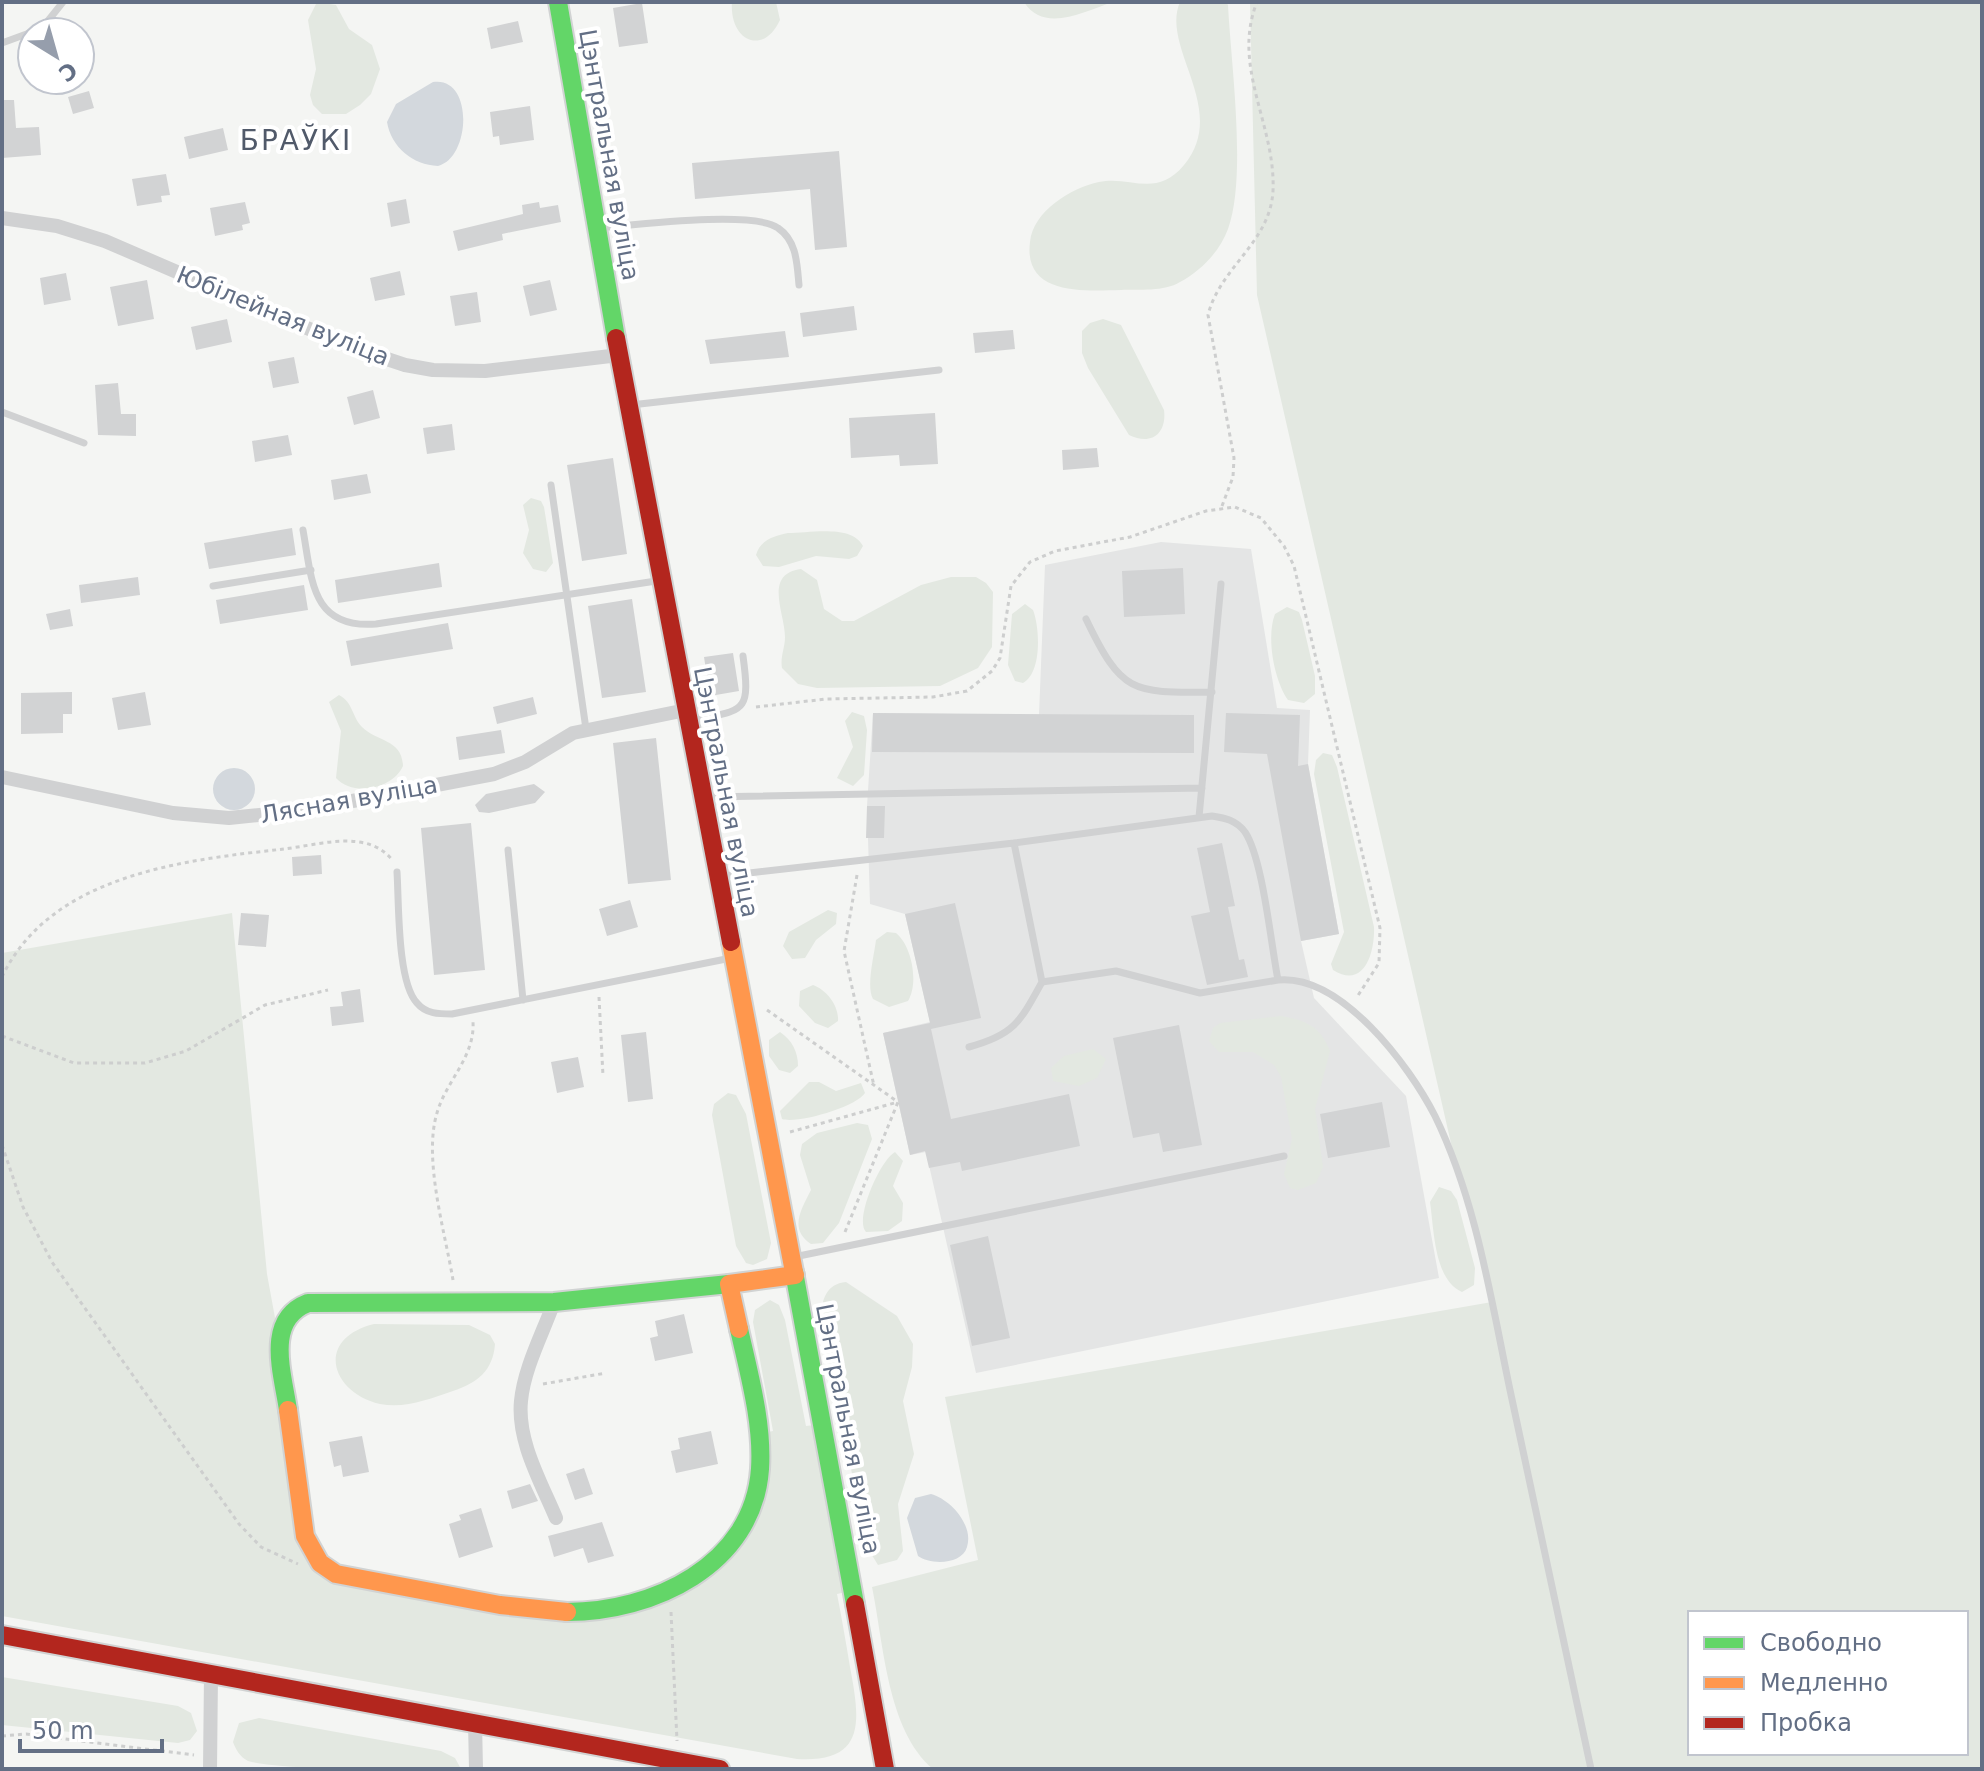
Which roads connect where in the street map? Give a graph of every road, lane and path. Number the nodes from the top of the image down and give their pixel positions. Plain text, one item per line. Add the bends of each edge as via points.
1 (558, 2) edge
2 (1257, 2) edge
3 (2, 218) edge
4 (597, 228) junction
5 (799, 285) dead end
6 (619, 355) junction
7 (939, 370) dead end
8 (627, 405) junction
9 (2, 412) edge
10 (84, 443) dead end
11 (551, 485) dead end
12 (1222, 507) dead end
13 (303, 530) dead end
14 (311, 570) junction
15 (661, 580) junction
16 (1221, 584) dead end
17 (213, 586) dead end
18 (567, 595) junction
19 (1086, 619) dead end
20 (743, 656) dead end
21 (1212, 692) junction
22 (687, 716) junction
23 (586, 729) junction
24 (2, 777) edge
25 (1202, 788) junction
26 (703, 797) junction
27 (1199, 817) junction
28 (1014, 843) junction
29 (508, 850) dead end
30 (860, 859) junction
31 (397, 872) joint
32 (718, 877) junction
33 (734, 958) junction
34 (2, 977) edge
35 (1278, 980) junction
36 (1042, 982) junction
37 (599, 985) junction
38 (328, 990) dead end
39 (741, 992) junction
40 (523, 1000) junction
41 (471, 1010) junction
42 (2, 1036) edge
43 (969, 1047) dead end
44 (603, 1076) dead end
45 (874, 1086) junction
46 (898, 1102) junction
47 (769, 1137) junction
48 (2, 1145) edge
49 (1284, 1156) dead end
50 (839, 1248) junction
51 (794, 1266) junction
52 (729, 1284) junction
53 (457, 1302) junction
54 (554, 1302) junction
55 (606, 1373) dead end
56 (523, 1387) junction
57 (556, 1518) dead end
58 (300, 1565) dead end
59 (670, 1593) junction
60 (2, 1635) edge
61 (211, 1674) junction
62 (475, 1722) junction
63 (2, 1736) edge
64 (678, 1761) junction
65 (210, 1763) edge
66 (476, 1769) edge
67 (720, 1769) edge
68 (885, 1769) edge
69 (1591, 1769) edge

1 - 4 street, Цэнтральная вуліца
2 - 12 path via 1246,44 1273,189 1262,230 1213,295 1208,315 1234,458
3 - 6 street, Юбілейная вуліца via 57,226 105,241 405,365 485,371
4 - 5 lane via 767,223 793,246
4 - 6 street, Цэнтральная вуліца
6 - 8 street, Цэнтральная вуліца
7 - 8 lane
8 - 15 street, Цэнтральная вуліца
9 - 10 lane
11 - 18 lane
13 - 14 lane
14 - 17 lane
14 - 18 lane via 324,607 345,623 360,625
15 - 18 lane
15 - 22 street, Цэнтральная вуліца
16 - 21 lane
18 - 23 lane
19 - 21 lane via 1109,663 1129,684 1156,692
20 - 22 lane via 748,690 743,705
21 - 25 lane
22 - 23 street, Лясная вуліца
22 - 26 street, Цэнтральная вуліца
23 - 24 street, Лясная вуліца via 494,774 255,817 173,813
25 - 26 lane
25 - 27 lane
26 - 32 street, Цэнтральная вуліца
27 - 28 lane
27 - 35 lane via 1236,823 1250,843
28 - 30 lane
28 - 36 lane
29 - 40 lane
30 - 32 lane
30 - 45 path via 844,951
31 - 34 path via 378,847 351,841 172,864 120,881 59,912 29,937
31 - 41 lane via 411,995 428,1012
32 - 33 street, Цэнтральная вуліца
33 - 37 lane
33 - 39 street, Цэнтральная вуліца
35 - 36 lane via 1200,993 1116,971
35 - 69 lane via 1311,983 1362,1020 1410,1076 1445,1142 1492,1303
36 - 43 lane via 1016,1026
37 - 40 lane
37 - 44 path
38 - 42 path via 265,1005 195,1046 145,1063 74,1063
39 - 45 path
39 - 47 street, Цэнтральная вуліца
40 - 41 lane
41 - 53 path via 473,1038 437,1110 434,1128 435,1167
45 - 46 path
46 - 47 path
46 - 50 path
47 - 51 street, Цэнтральная вуліца
48 - 58 path via 23,1207 69,1287 239,1524 261,1547
49 - 50 lane
50 - 51 lane
51 - 52 street
51 - 68 street, Цэнтральная вуліца
52 - 54 street
52 - 59 street via 758,1434 760,1472 749,1509 730,1541 704,1569
53 - 54 street
53 - 59 street via 318,1301 288,1315 279,1348 304,1526 314,1556 336,1574 563,1615 622,1611
54 - 56 street
55 - 56 path
56 - 57 street via 523,1434
59 - 64 path
60 - 61 street
61 - 62 street
61 - 65 street
62 - 64 street
62 - 66 street
63 - 65 path via 26,1734
64 - 67 street

